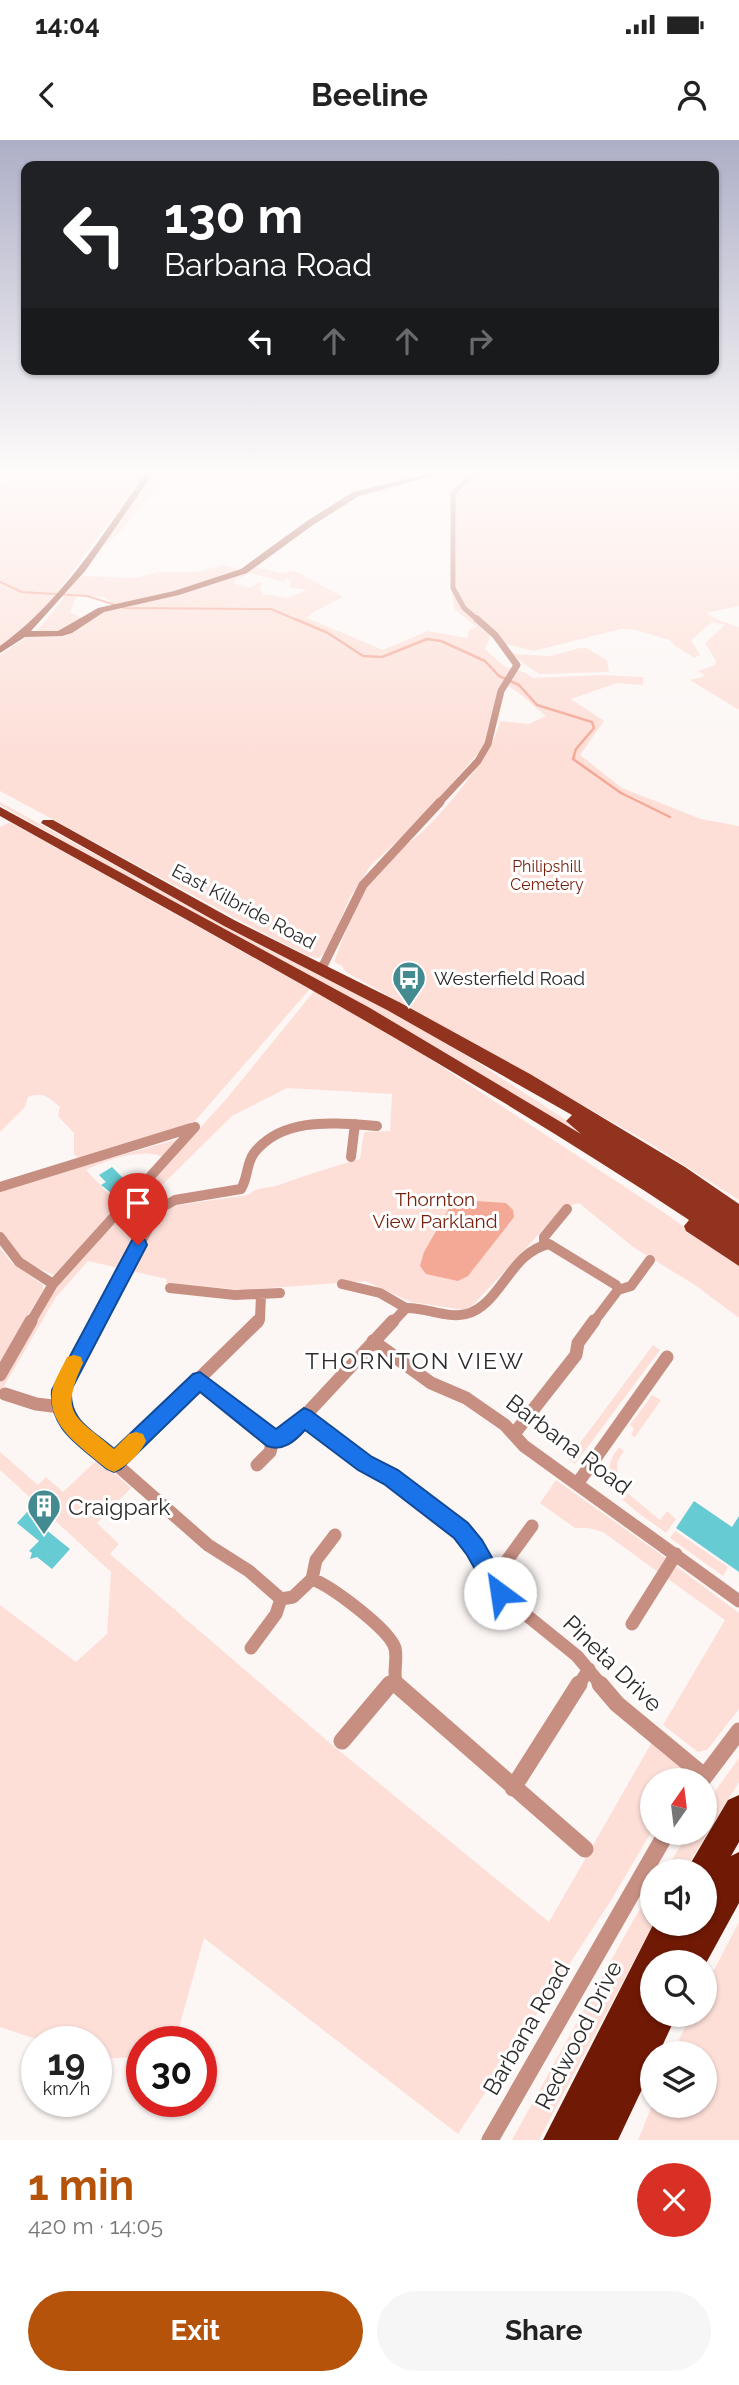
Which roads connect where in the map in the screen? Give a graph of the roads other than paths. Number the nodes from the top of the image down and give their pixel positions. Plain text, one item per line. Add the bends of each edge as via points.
1 (81, 567) edge
2 (249, 567) edge
3 (453, 567) edge
4 (24, 634) junction
5 (0, 650) edge
6 (0, 797) edge
7 (0, 811) edge
8 (318, 969) junction
9 (424, 1049) junction
10 (469, 1050) junction
11 (355, 1125) junction
12 (377, 1126) dead end
13 (351, 1157) dead end
14 (633, 1165) junction
15 (0, 1187) edge
16 (698, 1208) junction
17 (567, 1209) dead end
18 (739, 1213) edge
19 (739, 1228) edge
20 (0, 1237) edge
21 (739, 1243) edge
22 (544, 1244) junction
23 (739, 1258) edge
24 (650, 1260) dead end
25 (53, 1284) junction
26 (342, 1284) dead end
27 (170, 1288) dead end
28 (618, 1290) junction
29 (280, 1293) dead end
30 (261, 1295) junction
31 (406, 1308) junction
32 (373, 1341) junction
33 (667, 1357) dead end
34 (0, 1375) edge
35 (200, 1380) junction
36 (5, 1394) dead end
37 (61, 1407) junction
38 (304, 1417) junction
39 (514, 1434) junction
40 (274, 1439) junction
41 (114, 1462) junction
42 (257, 1465) dead end
43 (577, 1484) junction
44 (532, 1526) dead end
45 (335, 1535) dead end
46 (676, 1554) junction
47 (312, 1579) junction
48 (492, 1581) junction
49 (281, 1599) junction
50 (739, 1601) edge
51 (632, 1624) dead end
52 (251, 1648) dead end
53 (589, 1670) junction
54 (393, 1680) junction
55 (739, 1731) edge
56 (342, 1741) dead end
57 (691, 1768) edge
58 (711, 1768) edge
59 (513, 1788) junction
60 (739, 1811) edge
61 (660, 1845) edge
62 (585, 1849) dead end
63 (710, 1859) edge
64 (739, 1869) edge
65 (667, 1936) edge
66 (695, 1950) edge
67 (653, 2027) edge
68 (490, 2140) edge
69 (562, 2140) edge
70 (601, 2140) edge

1 - 4 street via 57,601
2 - 4 street via 176,593 110,607 59,635
3 - 8 street via 453,588 464,608 495,635 517,665 501,691 488,744 478,761 363,885
4 - 5 street
6 - 8 main road, East Kilbride Road
7 - 9 main road, East Kilbride Road
8 - 10 main road, East Kilbride Road
9 - 14 main road, East Kilbride Road
9 - 23 main road, East Kilbride Road
10 - 14 main road, East Kilbride Road
10 - 18 main road, East Kilbride Road via 642,1148
11 - 12 street
11 - 13 street
11 - 37 street via 308,1124 281,1131 250,1157 241,1189 175,1200 159,1209 69,1371
14 - 16 main road, East Kilbride Road
15 - 25 street via 195,1127
16 - 19 main road
16 - 21 main road
17 - 22 street via 544,1237
20 - 25 street via 19,1262
22 - 28 street via 587,1265
22 - 31 street via 511,1270 474,1312 464,1316
24 - 28 street via 631,1286
25 - 34 street
26 - 31 street via 380,1293
27 - 30 street
28 - 39 street via 578,1343 576,1355
29 - 30 street
30 - 35 street via 260,1319 254,1328
31 - 32 street
32 - 38 street
32 - 39 street, Barbana Road via 432,1383 466,1398
33 - 43 street
35 - 40 street
35 - 41 street
36 - 37 street
37 - 41 street via 68,1422
38 - 40 street via 286,1436
38 - 48 street, Pineta Drive via 459,1529
39 - 43 street, Barbana Road
40 - 42 street via 270,1452
41 - 49 street via 208,1545 250,1571
43 - 46 street, Barbana Road
44 - 48 street
45 - 47 street via 314,1560
46 - 50 street, Barbana Road
46 - 51 street
47 - 49 street via 293,1597
47 - 54 street via 326,1584 391,1640 397,1657
48 - 53 street, Pineta Drive via 504,1597
49 - 52 street via 276,1614
53 - 57 street, Pineta Drive via 617,1704
53 - 59 street
54 - 56 street
54 - 59 street
55 - 58 street
59 - 62 street
60 - 63 highway
61 - 68 street, Barbana Road
64 - 66 highway
65 - 69 highway, Redwood Drive
67 - 70 highway

